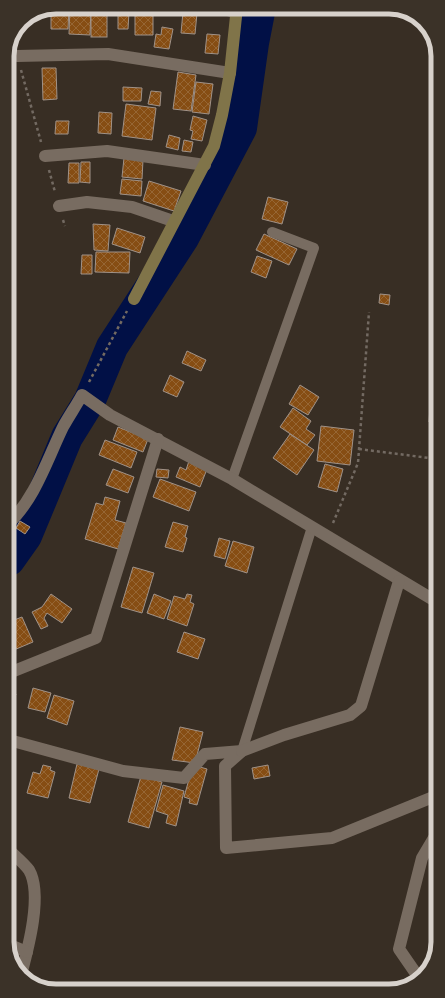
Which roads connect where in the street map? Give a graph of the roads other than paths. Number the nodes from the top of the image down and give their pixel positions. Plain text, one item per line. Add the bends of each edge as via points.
1 (236, 14) edge
2 (17, 56) road end
3 (230, 73) junction
4 (45, 156) road end
5 (205, 165) junction
6 (59, 206) road end
7 (173, 221) junction
8 (272, 232) dead end
9 (134, 299) road end
10 (158, 439) junction
11 (232, 479) junction
12 (14, 519) edge
13 (312, 527) junction
14 (399, 581) junction
15 (431, 599) edge
16 (14, 671) edge
17 (14, 741) edge
18 (242, 751) junction
19 (431, 798) edge
20 (431, 842) edge
21 (14, 855) edge
22 (14, 947) edge
23 (27, 952) junction
24 (23, 968) edge
25 (416, 974) edge

1 - 3 main road
2 - 3 street via 108,54
3 - 5 main road via 214,146
4 - 5 street via 107,152
5 - 7 main road
6 - 7 street via 88,202 132,207
7 - 9 main road
8 - 11 lane via 314,248
10 - 11 street
10 - 12 street via 110,415 82,395 64,426 39,480
10 - 16 street via 96,638
11 - 13 street
13 - 14 street
13 - 18 lane
14 - 15 street
14 - 18 street via 362,706 350,715
17 - 18 street via 123,771 184,778 205,754
18 - 19 street via 225,766 226,848 332,838
20 - 25 street via 422,858 399,949
21 - 23 street via 29,871 35,893
22 - 23 street
23 - 24 street

